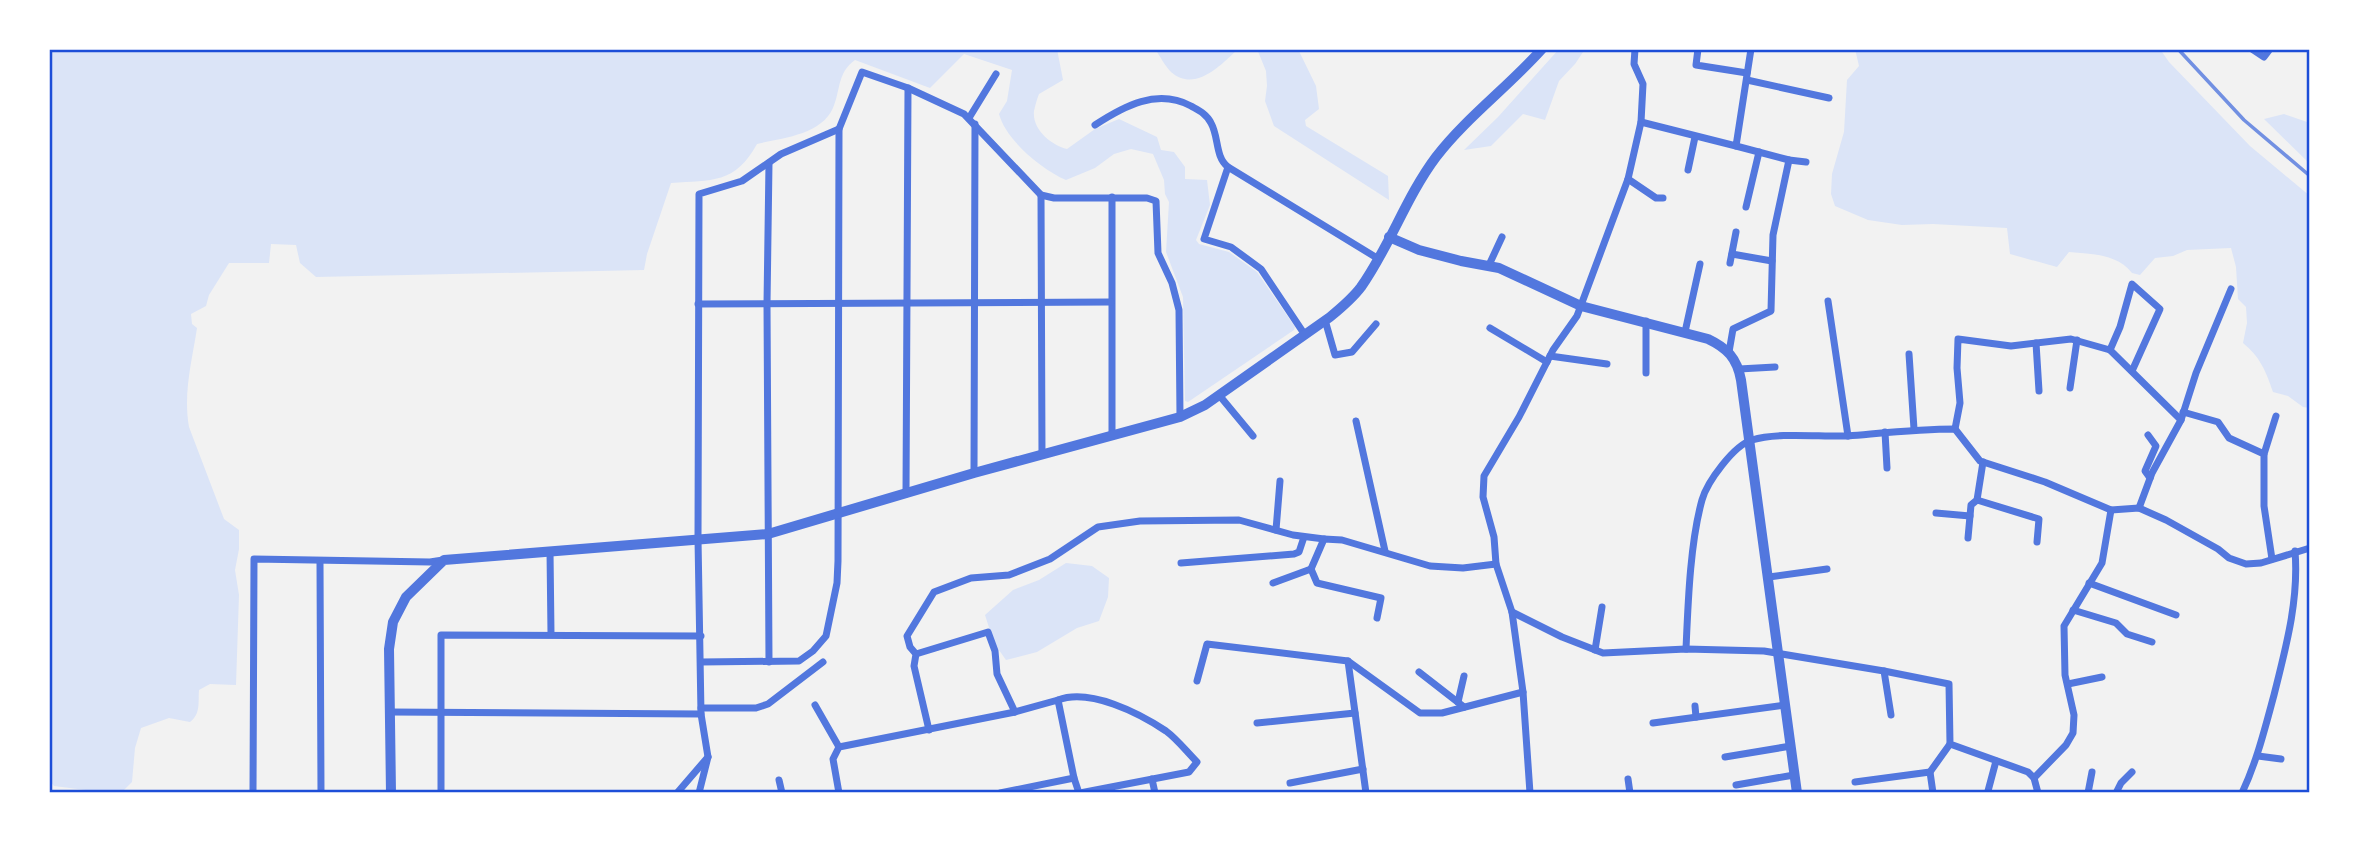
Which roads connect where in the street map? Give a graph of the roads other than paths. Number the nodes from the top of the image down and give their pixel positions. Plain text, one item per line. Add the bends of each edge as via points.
1 (1542, 49) edge
2 (1635, 49) edge
3 (1698, 49) edge
4 (1751, 49) edge
5 (2252, 49) edge
6 (2270, 49) edge
7 (996, 74) dead end
8 (1747, 77) junction
9 (908, 88) junction
10 (1829, 98) dead end
11 (969, 118) junction
12 (1642, 122) junction
13 (975, 124) junction
14 (1096, 125) dead end
15 (839, 129) junction
16 (1695, 137) junction
17 (1735, 146) junction
18 (1759, 152) junction
19 (1789, 160) junction
20 (1806, 162) dead end
21 (769, 163) junction
22 (1228, 167) junction
23 (1688, 170) dead end
24 (1628, 179) junction
25 (1041, 195) junction
26 (1112, 197) junction
27 (1663, 198) dead end
28 (1746, 208) dead end
29 (1735, 232) dead end
30 (1389, 237) junction
31 (1502, 237) dead end
32 (1732, 254) junction
33 (1377, 258) junction
34 (1772, 261) junction
35 (1700, 264) dead end
36 (1730, 264) dead end
37 (1489, 265) junction
38 (2231, 289) dead end
39 (905, 301) junction
40 (1828, 301) dead end
41 (973, 302) junction
42 (1042, 302) junction
43 (1111, 302) junction
44 (838, 303) junction
45 (698, 304) junction
46 (767, 304) junction
47 (1581, 306) junction
48 (1325, 320) junction
49 (1646, 321) junction
50 (1376, 324) dead end
51 (1490, 328) dead end
52 (1685, 332) junction
53 (1305, 335) junction
54 (2077, 340) junction
55 (2036, 343) junction
56 (2110, 350) junction
57 (1729, 352) junction
58 (1909, 354) dead end
59 (1548, 359) junction
60 (1607, 364) dead end
61 (1775, 367) dead end
62 (1739, 369) junction
63 (2132, 371) junction
64 (1646, 373) dead end
65 (2070, 388) dead end
66 (2039, 391) dead end
67 (1219, 395) junction
68 (2182, 416) junction
69 (2276, 416) dead end
70 (1180, 417) junction
71 (1356, 421) dead end
72 (1914, 429) junction
73 (1955, 429) junction
74 (1885, 432) junction
75 (1112, 435) junction
76 (2148, 435) dead end
77 (1252, 436) dead end
78 (1848, 436) junction
79 (1750, 440) junction
80 (2264, 454) junction
81 (1042, 455) junction
82 (1983, 462) junction
83 (1887, 468) dead end
84 (974, 473) junction
85 (2150, 478) junction
86 (1279, 481) dead end
87 (906, 494) junction
88 (1977, 499) junction
89 (2138, 508) junction
90 (2111, 510) junction
91 (1936, 513) dead end
92 (839, 514) junction
93 (1970, 516) junction
94 (1276, 530) junction
95 (768, 534) junction
96 (1304, 537) junction
97 (1968, 538) dead end
98 (698, 539) junction
99 (1324, 540) junction
100 (2037, 542) dead end
101 (2310, 548) edge
102 (550, 551) junction
103 (1385, 551) junction
104 (2295, 551) junction
105 (2272, 559) junction
106 (444, 560) junction
107 (320, 562) junction
108 (1181, 563) dead end
109 (1496, 564) junction
110 (1311, 569) junction
111 (1827, 569) dead end
112 (1769, 577) junction
113 (1273, 583) dead end
114 (2089, 583) junction
115 (1602, 607) dead end
116 (2073, 610) junction
117 (1512, 612) junction
118 (2176, 615) dead end
119 (1377, 618) dead end
120 (551, 635) junction
121 (701, 636) junction
122 (2152, 642) dead end
123 (1686, 649) junction
124 (1595, 650) junction
125 (1778, 653) junction
126 (916, 654) junction
127 (1348, 661) junction
128 (701, 662) junction
129 (769, 662) junction
130 (823, 662) dead end
131 (1884, 671) junction
132 (1419, 672) dead end
133 (1464, 676) dead end
134 (2102, 677) dead end
135 (1197, 681) dead end
136 (2068, 684) junction
137 (1523, 692) junction
138 (1058, 700) junction
139 (815, 705) dead end
140 (1461, 705) junction
141 (1785, 705) junction
142 (1695, 706) dead end
143 (441, 711) junction
144 (701, 711) junction
145 (390, 712) junction
146 (1015, 712) junction
147 (1355, 713) junction
148 (1891, 715) dead end
149 (1696, 717) junction
150 (1257, 723) dead end
151 (1653, 723) dead end
152 (929, 730) junction
153 (1950, 744) junction
154 (1791, 746) junction
155 (839, 747) junction
156 (2258, 756) junction
157 (708, 757) junction
158 (1725, 757) dead end
159 (2281, 760) dead end
160 (1996, 761) junction
161 (1363, 769) junction
162 (1930, 772) junction
163 (2092, 772) dead end
164 (2132, 772) dead end
165 (1794, 775) junction
166 (1074, 778) junction
167 (2034, 778) junction
168 (1152, 779) junction
169 (1628, 779) dead end
170 (779, 780) dead end
171 (1855, 782) dead end
172 (1290, 783) dead end
173 (1735, 785) dead end
174 (1988, 791) dead end
175 (1005, 792) edge
176 (253, 793) edge
177 (321, 793) edge
178 (391, 793) edge
179 (441, 793) edge
180 (677, 793) edge
181 (699, 793) edge
182 (782, 793) edge
183 (839, 793) edge
184 (1080, 793) edge
185 (1155, 793) edge
186 (1367, 793) edge
187 (1530, 793) edge
188 (1630, 793) edge
189 (1797, 793) edge
190 (1933, 793) edge
191 (2038, 793) edge
192 (2088, 793) edge
193 (2116, 793) edge
194 (2242, 793) edge

1 - 30 street via 1436,157
2 - 12 street via 1634,64 1643,84
3 - 8 street via 1696,65
4 - 8 street
5 - 6 street via 2264,57
7 - 11 street
8 - 10 street
8 - 17 street
9 - 11 street
9 - 15 street via 862,72
9 - 39 street
11 - 13 street
12 - 16 street
12 - 24 street
13 - 25 street
13 - 41 street
14 - 22 street via 1146,99 1179,100 1203,112 1211,123 1222,163
15 - 21 street
15 - 44 street
16 - 17 street
16 - 23 street
17 - 18 street
18 - 19 street
18 - 28 street
19 - 20 street
19 - 34 street
21 - 45 street via 743,181 699,194
21 - 46 street
22 - 33 street
22 - 53 street via 1204,239 1231,247 1261,269
24 - 27 street
24 - 47 street
25 - 26 street
25 - 42 street
26 - 43 street
26 - 70 street via 1156,201 1158,253 1179,310
29 - 32 street
30 - 33 street
30 - 37 street via 1419,250
31 - 37 street
32 - 34 street
32 - 36 street
33 - 48 street via 1349,301
34 - 57 street via 1771,311 1733,329
35 - 52 street
37 - 47 street
38 - 68 street
39 - 41 street
39 - 44 street
39 - 87 street
40 - 78 street
41 - 42 street
41 - 84 street
42 - 43 street
42 - 81 street
43 - 75 street
44 - 46 street
44 - 92 street
45 - 46 street
45 - 98 street
46 - 95 street
47 - 49 street
47 - 59 street
48 - 50 street via 1335,355 1352,352
48 - 53 street
49 - 52 street
49 - 64 street
51 - 59 street
52 - 57 street
53 - 67 street
54 - 55 street
54 - 56 street
54 - 65 street
55 - 66 street
55 - 73 street via 2011,346 1958,339 1960,403
56 - 63 street
56 - 63 street via 2132,284 2160,309
57 - 62 street
58 - 72 street
59 - 60 street
59 - 109 street via 1484,476 1483,497
61 - 62 street
62 - 79 street
63 - 68 street
67 - 70 street
67 - 77 street
68 - 80 street via 2218,422 2228,438
68 - 85 street
69 - 80 street
70 - 75 street
71 - 103 street
72 - 73 street
72 - 74 street
73 - 82 street
74 - 78 street
74 - 83 street
75 - 81 street
76 - 85 street via 2156,446 2145,471
78 - 79 street
79 - 112 street
79 - 123 street via 1736,448 1702,498
80 - 105 street via 2264,506
81 - 84 street
82 - 88 street
82 - 90 street
84 - 87 street
85 - 89 street
86 - 94 street
87 - 92 street
88 - 93 street
88 - 100 street via 2039,520
89 - 90 street
89 - 105 street via 2230,558 2246,564
90 - 114 street via 2102,563
91 - 93 street
92 - 95 street
92 - 129 street via 837,583 826,636 799,661
93 - 97 street
94 - 96 street
94 - 126 street via 1239,520 1140,521 1098,527 1049,559 1009,575 971,578 934,592 907,636
95 - 98 street
95 - 129 street
96 - 99 street
96 - 108 street via 1294,554
98 - 102 street
98 - 121 street
99 - 103 street
99 - 110 street
101 - 104 street
102 - 106 street
102 - 120 street
103 - 109 street via 1430,566
104 - 105 street
104 - 156 street via 2297,589
106 - 107 street
106 - 145 street via 406,597 393,622
107 - 176 street via 254,559
107 - 177 street
109 - 117 street
110 - 113 street
110 - 119 street via 1317,583 1381,598
111 - 112 street
112 - 125 street
114 - 116 street
114 - 118 street
115 - 124 street
116 - 122 street via 2116,623 2127,634
116 - 136 street via 2064,626
117 - 124 street
117 - 137 street
120 - 121 street
120 - 143 street via 440,635
121 - 128 street
123 - 124 street
123 - 125 street
125 - 131 street
125 - 141 street
126 - 146 street via 988,632 997,674
126 - 152 street via 914,666
127 - 135 street via 1207,644
127 - 140 street via 1420,713 1442,713
127 - 147 street
128 - 129 street
128 - 144 street
130 - 144 street via 768,704
131 - 148 street
131 - 153 street via 1949,684
132 - 140 street
133 - 140 street
134 - 136 street
136 - 167 street via 2073,733
137 - 140 street
137 - 187 street
138 - 146 street
138 - 166 street
138 - 168 street via 1070,695 1122,707 1168,732 1197,762 1189,772
139 - 155 street
141 - 149 street
141 - 154 street
142 - 149 street
143 - 144 street
143 - 145 street
143 - 179 street
144 - 157 street
145 - 178 street
146 - 152 street
147 - 150 street
147 - 161 street
149 - 151 street
152 - 155 street
153 - 160 street
153 - 162 street
154 - 158 street
154 - 165 street
155 - 183 street via 833,760
156 - 159 street
156 - 194 street
157 - 180 street
157 - 181 street
160 - 167 street
160 - 174 street
161 - 172 street
161 - 186 street
162 - 171 street
162 - 190 street
163 - 192 street
164 - 193 street
165 - 173 street
165 - 189 street
166 - 175 street
166 - 184 street
167 - 191 street
168 - 184 street
168 - 185 street
169 - 188 street
170 - 182 street

